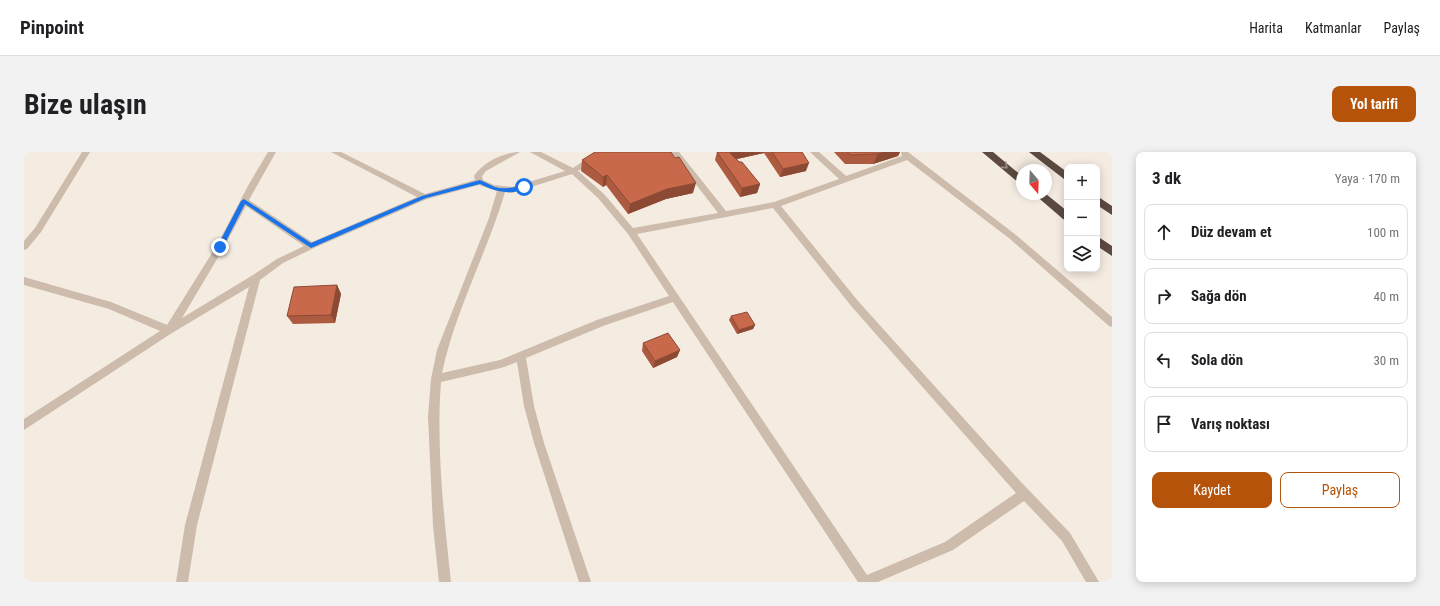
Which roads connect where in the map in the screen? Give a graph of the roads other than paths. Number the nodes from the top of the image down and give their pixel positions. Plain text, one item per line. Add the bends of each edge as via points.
1 (86, 152) edge
2 (272, 152) edge
3 (334, 152) edge
4 (516, 152) edge
5 (534, 152) edge
6 (603, 152) edge
7 (675, 152) edge
8 (814, 152) edge
9 (988, 152) edge
10 (1034, 152) edge
11 (906, 154) edge
12 (574, 171) junction
13 (1016, 176) edge
14 (1064, 176) edge
15 (844, 179) junction
16 (480, 182) junction
17 (501, 190) junction
18 (424, 197) junction
19 (1047, 200) edge
20 (244, 201) junction
21 (1100, 202) edge
22 (775, 205) junction
23 (1112, 211) edge
24 (1064, 214) edge
25 (724, 216) junction
26 (631, 232) junction
27 (1100, 242) edge
28 (311, 246) junction
29 (24, 247) edge
30 (1112, 252) edge
31 (256, 278) junction
32 (24, 281) edge
33 (675, 298) junction
34 (1112, 323) edge
35 (169, 330) junction
36 (521, 357) junction
37 (436, 379) junction
38 (24, 425) edge
39 (1025, 494) junction
40 (182, 582) edge
41 (445, 582) edge
42 (585, 582) edge
43 (865, 582) edge
44 (1093, 582) edge

1 - 29 street via 38,230
2 - 20 street
3 - 18 street
4 - 16 street via 483,168 478,176
5 - 12 street
6 - 12 street
7 - 25 street
8 - 15 street
9 -> 13 highway
10 - 14 highway
11 - 15 street
11 - 34 street via 1013,237
12 - 17 street via 524,187
12 - 26 street via 601,196
15 - 22 street
16 - 17 street
16 - 18 street
17 - 37 street via 493,218 442,350
18 - 28 street
19 - 24 highway
20 - 28 street
20 - 35 street via 220,247
21 - 23 highway
22 - 25 street
22 - 39 street via 855,304
25 - 26 street
26 - 33 street
27 - 30 highway
28 - 31 street
31 - 35 street
31 - 40 street via 191,525
32 - 35 street via 111,306
33 - 36 street via 600,323
33 - 43 street
35 - 38 street
36 - 37 street via 481,370
36 - 42 street via 529,406 539,443
37 - 41 street via 433,416
39 - 43 street via 949,546
39 - 44 street via 1066,537

